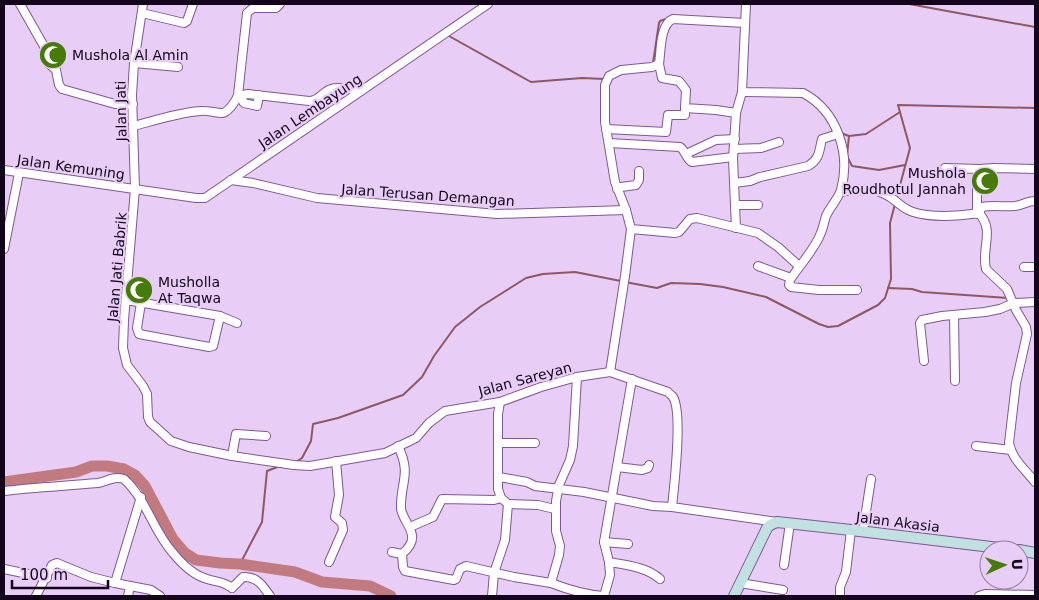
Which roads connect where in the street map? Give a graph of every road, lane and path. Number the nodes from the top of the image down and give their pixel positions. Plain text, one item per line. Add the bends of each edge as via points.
1 (20, 4) edge
2 (143, 4) edge
3 (193, 4) edge
4 (280, 4) edge
5 (488, 4) edge
6 (746, 4) edge
7 (142, 13) junction
8 (745, 22) junction
9 (134, 63) junction
10 (659, 64) junction
11 (178, 67) dead end
12 (361, 91) junction
13 (742, 92) junction
14 (259, 95) dead end
15 (133, 104) junction
16 (685, 108) junction
17 (736, 113) junction
18 (134, 126) junction
19 (606, 129) junction
20 (666, 132) junction
21 (838, 134) junction
22 (735, 139) junction
23 (779, 142) dead end
24 (609, 144) junction
25 (666, 146) junction
26 (734, 153) junction
27 (686, 154) junction
28 (945, 168) dead end
29 (980, 169) junction
30 (1035, 169) edge
31 (4, 170) edge
32 (639, 171) dead end
33 (19, 173) junction
34 (231, 180) junction
35 (734, 183) junction
36 (135, 189) junction
37 (617, 189) junction
38 (841, 192) junction
39 (1035, 201) edge
40 (736, 205) junction
41 (758, 205) dead end
42 (626, 210) junction
43 (978, 213) junction
44 (736, 228) junction
45 (630, 229) junction
46 (4, 249) edge
47 (758, 266) dead end
48 (799, 266) junction
49 (1024, 267) dead end
50 (1035, 267) edge
51 (791, 278) junction
52 (857, 290) dead end
53 (126, 300) junction
54 (141, 302) junction
55 (1035, 302) edge
56 (1014, 303) junction
57 (954, 315) junction
58 (220, 316) junction
59 (237, 323) dead end
60 (123, 348) joint
61 (924, 361) dead end
62 (610, 372) junction
63 (577, 377) junction
64 (632, 379) junction
65 (956, 381) dead end
66 (500, 402) junction
67 (266, 436) dead end
68 (499, 443) junction
69 (535, 443) dead end
70 (398, 446) junction
71 (976, 446) dead end
72 (1011, 450) junction
73 (232, 456) junction
74 (336, 461) junction
75 (649, 465) dead end
76 (617, 467) junction
77 (499, 477) junction
78 (871, 479) dead end
79 (1035, 482) edge
80 (558, 488) junction
81 (4, 491) edge
82 (611, 496) junction
83 (141, 498) junction
84 (501, 498) junction
85 (508, 504) junction
86 (672, 507) junction
87 (555, 508) junction
88 (777, 522) junction
89 (790, 523) junction
90 (410, 527) junction
91 (851, 530) junction
92 (863, 531) junction
93 (604, 542) junction
94 (628, 544) dead end
95 (979, 545) edge
96 (392, 552) dead end
97 (402, 554) junction
98 (329, 562) dead end
99 (609, 562) junction
100 (784, 565) dead end
101 (4, 569) edge
102 (494, 573) junction
103 (47, 578) junction
104 (660, 579) dead end
105 (551, 583) junction
106 (740, 583) junction
107 (115, 584) junction
108 (130, 586) junction
109 (232, 588) junction
110 (783, 590) dead end
111 (1030, 595) edge
112 (36, 596) edge
113 (128, 596) edge
114 (160, 596) edge
115 (234, 596) edge
116 (270, 596) edge
117 (492, 596) edge
118 (604, 596) edge
119 (734, 596) edge
120 (840, 596) edge
121 (979, 596) edge

1 - 15 street via 45,48 50,65 56,70 62,89 115,104
2 - 7 street, Jalan Jati
3 - 7 street via 184,23
4 - 18 street via 276,8 253,8 247,13 238,97 226,112 192,112
5 - 12 street, Jalan Lembayung
6 - 8 street
7 - 9 street, Jalan Jati
8 - 10 street via 673,19 664,28
8 - 13 street
9 - 11 street
9 - 15 street, Jalan Jati
10 - 16 street via 662,78 679,81 686,90
10 - 19 street via 621,70 609,76 605,85
12 - 14 street via 335,88 313,101
12 - 34 street, Jalan Lembayung
13 - 17 street
13 - 21 street via 802,93 822,107
15 - 18 street, Jalan Jati
16 - 17 street
16 - 20 street via 685,115 668,115
17 - 22 street
18 - 36 street, Jalan Jati
19 - 20 street
19 - 24 street
20 - 25 street
21 - 35 street via 822,139 819,156 808,166
21 - 38 street via 844,163
22 - 26 street
22 - 27 street via 716,140
23 - 26 street
24 - 25 street
24 - 37 street
25 - 27 street via 680,147
26 - 27 street via 714,161 692,162
26 - 35 street
28 - 29 street
29 - 30 street
29 - 43 street via 977,173
31 - 33 street, Jalan Kemuning
32 - 37 street via 640,180 636,185
33 - 36 street, Jalan Kemuning
33 - 46 street
34 - 36 street, Jalan Lembayung via 210,196 202,198
34 - 42 street, Jalan Terusan Demangan via 325,200 497,214
35 - 40 street
36 - 53 street, Jalan Jati Babrik
37 - 42 street
38 - 43 street via 871,190 890,196 905,209 920,214 955,216
38 - 48 street via 826,216 820,236
39 - 43 street via 1016,206 982,207
40 - 41 street
40 - 44 street
42 - 45 street
43 - 56 street via 986,221 988,230 986,269 1007,289
44 - 45 street via 694,218 675,233
44 - 48 street via 758,233
45 - 62 street
47 - 51 street
48 - 51 street
49 - 50 street
51 - 52 street via 791,287
53 - 54 street
53 - 60 street, Jalan Jati Babrik
54 - 58 street
54 - 58 street via 139,334 192,344 213,346
55 - 56 street
56 - 57 street via 1000,309
56 - 72 street via 1027,334 1016,383
57 - 61 street via 925,318 920,323
57 - 65 street
58 - 59 street
60 - 73 street, Jalan Sareyan via 127,365 147,394 148,417 152,424 174,443
62 - 63 street, Jalan Sareyan
62 - 64 street, Jalan Sareyan
63 - 66 street, Jalan Sareyan
63 - 80 street via 573,446
64 - 76 street
64 - 86 street, Jalan Sareyan via 668,392 676,404 678,458
66 - 68 street
66 - 70 street, Jalan Sareyan via 445,411 416,438
67 - 73 street via 236,434
68 - 69 street
68 - 77 street
70 - 74 street, Jalan Sareyan via 385,454
70 - 90 street via 405,466 401,509
71 - 72 street
72 - 79 street via 1017,463
73 - 74 street, Jalan Sareyan via 310,466
74 - 98 street via 339,495 335,517 342,523 343,530
75 - 76 street via 642,470
76 - 82 street
77 - 80 street
77 - 84 street
78 - 92 street
80 - 82 street
80 - 87 street
81 - 83 street via 118,478 124,479
82 - 86 street
82 - 93 street
83 - 107 street
83 - 109 street via 163,541 187,568 205,579 227,583
84 - 85 street
84 - 90 street via 442,499 433,517
85 - 87 street
85 - 102 street via 505,540
86 - 88 street
87 - 105 street via 560,546
88 - 89 street, Jalan Akasia
88 - 106 street via 767,528
89 - 91 street, Jalan Akasia
89 - 100 street
90 - 97 street via 411,540
91 - 92 street, Jalan Akasia
91 - 120 street
92 - 95 street, Jalan Akasia
93 - 94 street
93 - 99 street
96 - 97 street
97 - 102 street via 406,571 453,580 464,566
99 - 104 street via 651,572
99 - 118 street via 610,575
101 - 103 street
102 - 105 street
102 - 117 street
103 - 107 street via 52,565 57,563
103 - 112 street
105 - 118 street via 572,591
106 - 110 street
106 - 119 street
107 - 108 street
108 - 113 street
108 - 114 street via 151,590
109 - 115 street
109 - 116 street via 243,578 255,578
111 - 121 street

